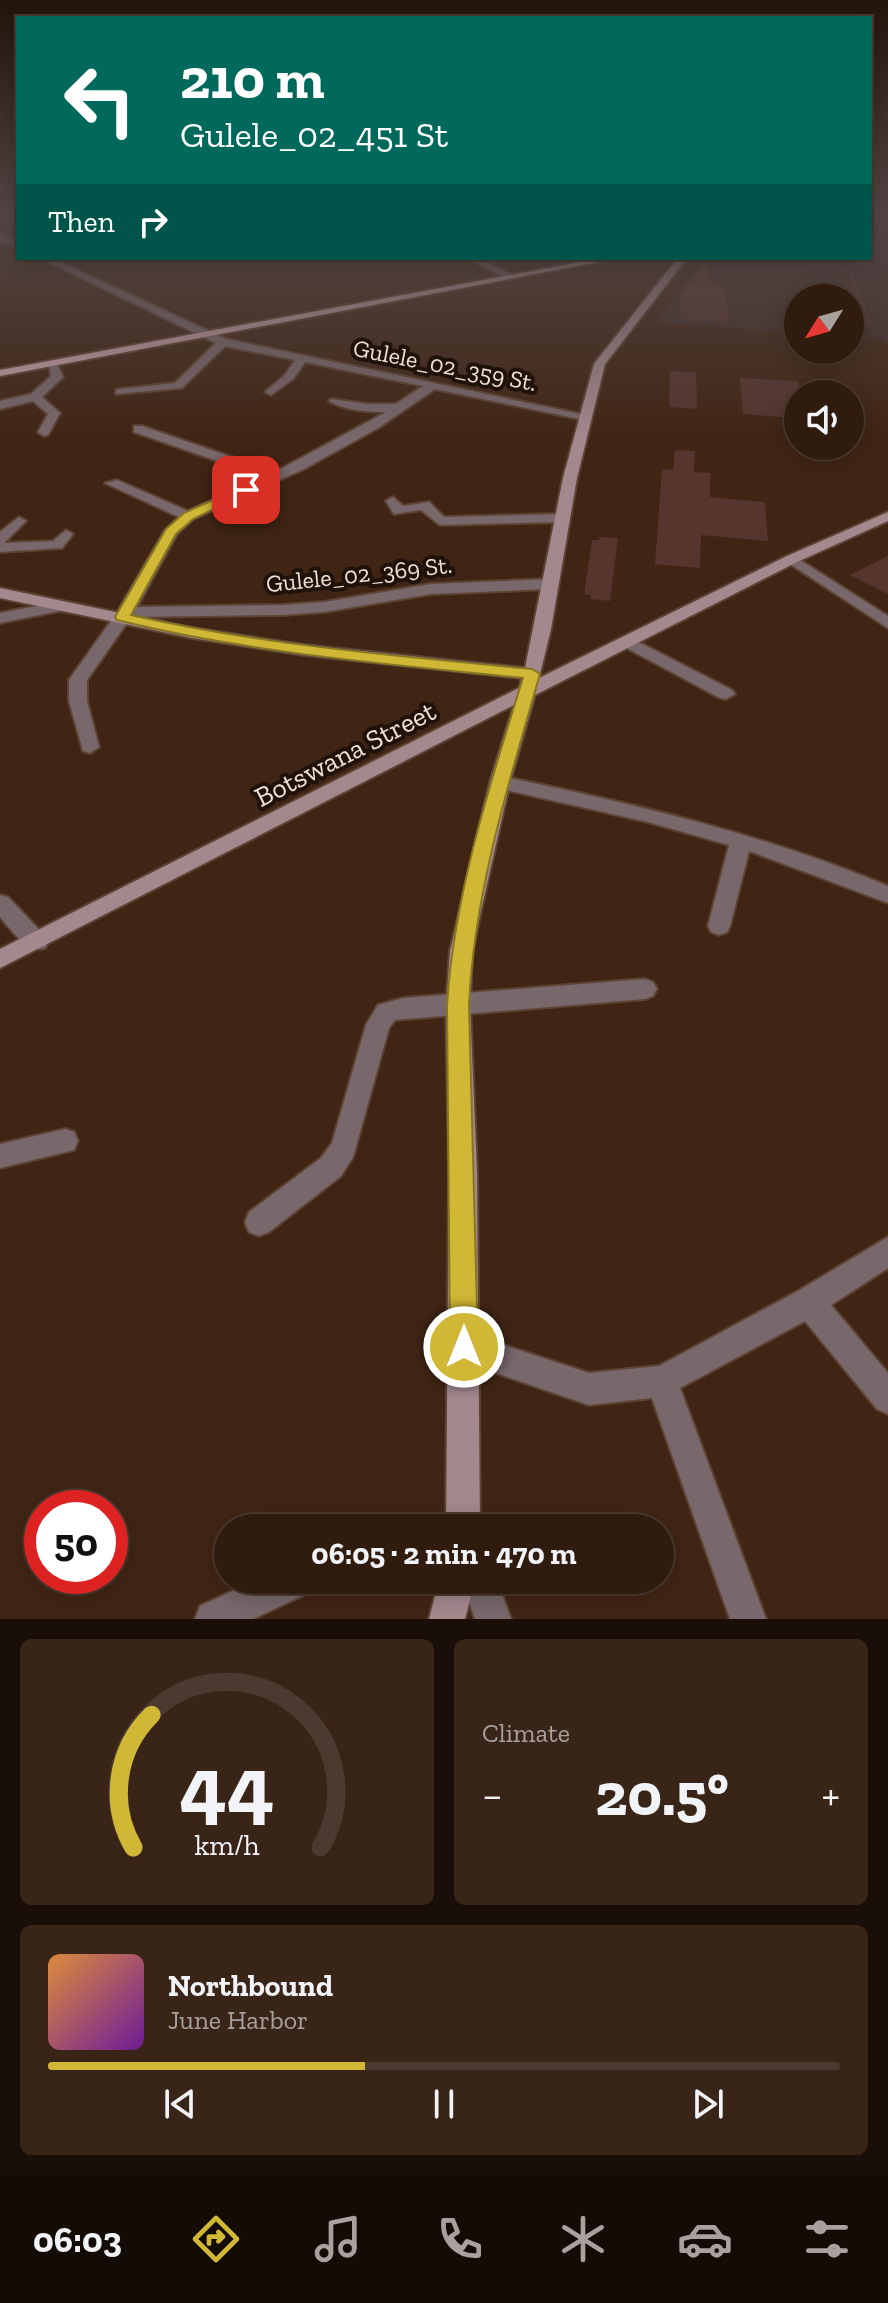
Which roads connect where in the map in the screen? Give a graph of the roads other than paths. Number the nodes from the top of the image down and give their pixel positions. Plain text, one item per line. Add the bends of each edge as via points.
1 (110, 290) edge
2 (428, 290) edge
3 (658, 290) edge
4 (198, 332) junction
5 (223, 342) junction
6 (301, 359) junction
7 (52, 363) junction
8 (0, 366) edge
9 (0, 373) edge
10 (433, 385) junction
11 (120, 392) dead end
12 (271, 392) dead end
13 (35, 397) junction
14 (335, 401) dead end
15 (0, 405) edge
16 (398, 408) junction
17 (584, 416) junction
18 (138, 429) dead end
19 (44, 432) dead end
20 (276, 477) junction
21 (112, 483) dead end
22 (393, 501) dead end
23 (188, 516) junction
24 (888, 516) edge
25 (562, 518) junction
26 (19, 521) dead end
27 (66, 534) dead end
28 (0, 540) edge
29 (0, 548) edge
30 (792, 559) junction
31 (549, 584) junction
32 (0, 593) edge
33 (63, 606) junction
34 (124, 614) junction
35 (0, 618) edge
36 (888, 623) edge
37 (627, 641) junction
38 (530, 684) junction
39 (726, 694) dead end
40 (90, 747) dead end
41 (500, 782) junction
42 (740, 841) junction
43 (884, 890) edge
44 (0, 903) edge
45 (719, 926) dead end
46 (37, 942) junction
47 (0, 959) edge
48 (645, 989) dead end
49 (458, 1005) junction
50 (65, 1141) dead end
51 (0, 1156) edge
52 (259, 1222) dead end
53 (888, 1251) edge
54 (809, 1302) junction
55 (464, 1347) junction
56 (662, 1381) junction
57 (888, 1398) edge
58 (463, 1514) edge
59 (266, 1594) edge
60 (453, 1594) edge
61 (484, 1594) edge
62 (213, 1619) edge
63 (447, 1619) edge
64 (493, 1619) edge
65 (748, 1619) edge

1 - 4 street, Gulele_02_359 St.
2 - 4 main road
3 - 17 main road via 603,358
4 - 5 street, Gulele_02_359 St.
4 - 7 main road
4 - 8 main road
5 - 6 street, Gulele_02_359 St.
5 - 11 street via 178,386
6 - 10 street, Gulele_02_359 St.
6 - 12 street
7 - 9 main road
7 - 13 street via 57,377
10 - 16 street
10 - 17 street, Gulele_02_359 St.
13 - 15 street
13 - 19 street via 54,413
14 - 16 street
16 - 20 street
17 - 25 main road
18 - 20 street
20 - 23 street
21 - 23 street
22 - 25 street via 399,511 424,505 440,521
23 - 34 street via 171,532
24 - 30 main road, Botswana Street
25 - 31 main road
26 - 28 street
27 - 29 street via 57,545
30 - 36 street
30 - 37 main road, Botswana Street
31 - 34 street, Gulele_02_369 St. via 431,589 324,607
31 - 38 main road
32 - 33 main road
33 - 34 main road
33 - 35 street
34 - 38 main road via 192,633
34 - 40 street via 78,680
37 - 38 main road, Botswana Street
37 - 39 street
38 - 41 main road
38 - 46 main road, Botswana Street
41 - 42 street via 634,810
41 - 49 main road via 461,951
42 - 43 street
42 - 45 street
44 - 46 street
46 - 47 main road, Botswana Street
48 - 49 street
49 - 52 street via 387,1012 378,1025 344,1148 331,1167
49 - 55 main road
50 - 51 street
53 - 54 street
54 - 56 street
54 - 57 street
55 - 56 street via 589,1389
55 - 58 main road
56 - 65 street
59 - 62 street
60 - 63 main road
61 - 64 street

